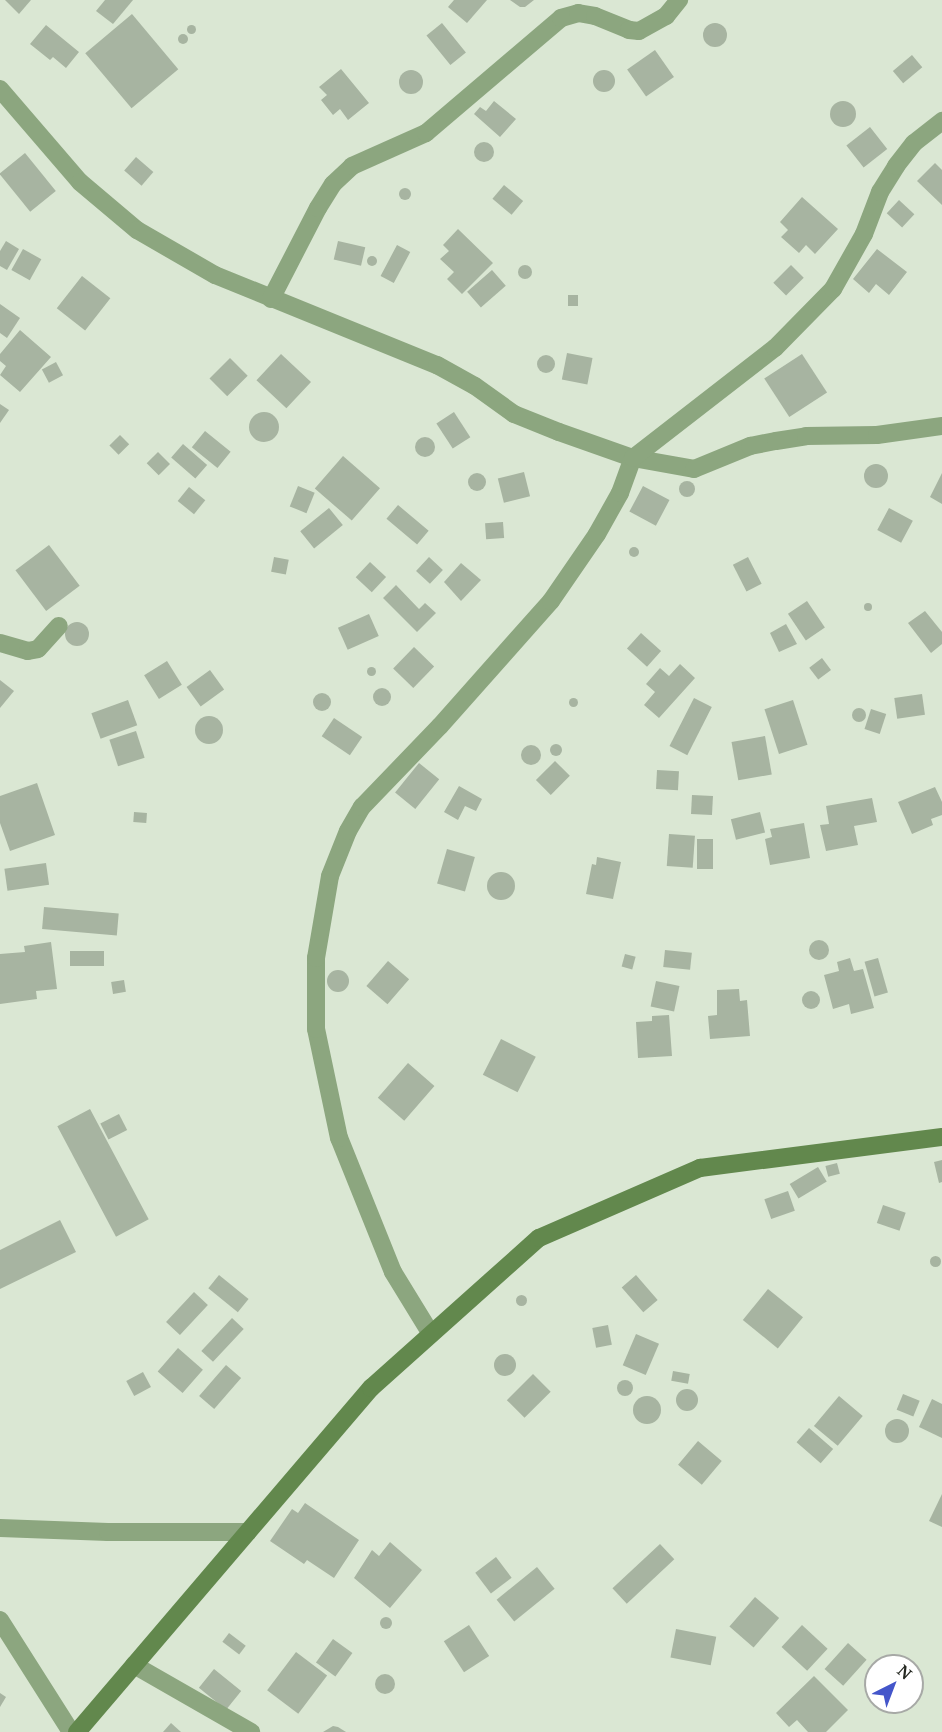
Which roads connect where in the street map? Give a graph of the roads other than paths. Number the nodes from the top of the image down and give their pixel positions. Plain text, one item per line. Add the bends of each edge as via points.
1 (679, 0) edge
2 (0, 88) edge
3 (942, 120) edge
4 (271, 299) junction
5 (942, 426) edge
6 (633, 459) junction
7 (59, 626) dead end
8 (0, 643) edge
9 (942, 1137) edge
10 (431, 1334) junction
11 (0, 1528) edge
12 (248, 1532) junction
13 (0, 1620) edge
14 (134, 1665) junction
15 (71, 1732) edge
16 (77, 1732) edge
17 (251, 1732) edge

1 - 4 street via 666,16 639,31 578,13 561,18 426,133 352,166 333,184 318,208
2 - 4 street via 80,182 129,225 215,275
3 - 6 street via 914,142 896,166 833,289 775,348
4 - 6 street via 437,365 514,414
5 - 6 street via 877,435 806,436 776,441 750,446 694,470
6 - 10 street via 597,534 551,601 362,807 330,876 316,958 316,1029 339,1138 393,1272
7 - 8 street via 38,649 28,651
9 - 10 street via 700,1168 539,1238
10 - 12 street via 371,1388
11 - 12 street
12 - 14 street
13 - 15 street
14 - 16 street
14 - 17 street

